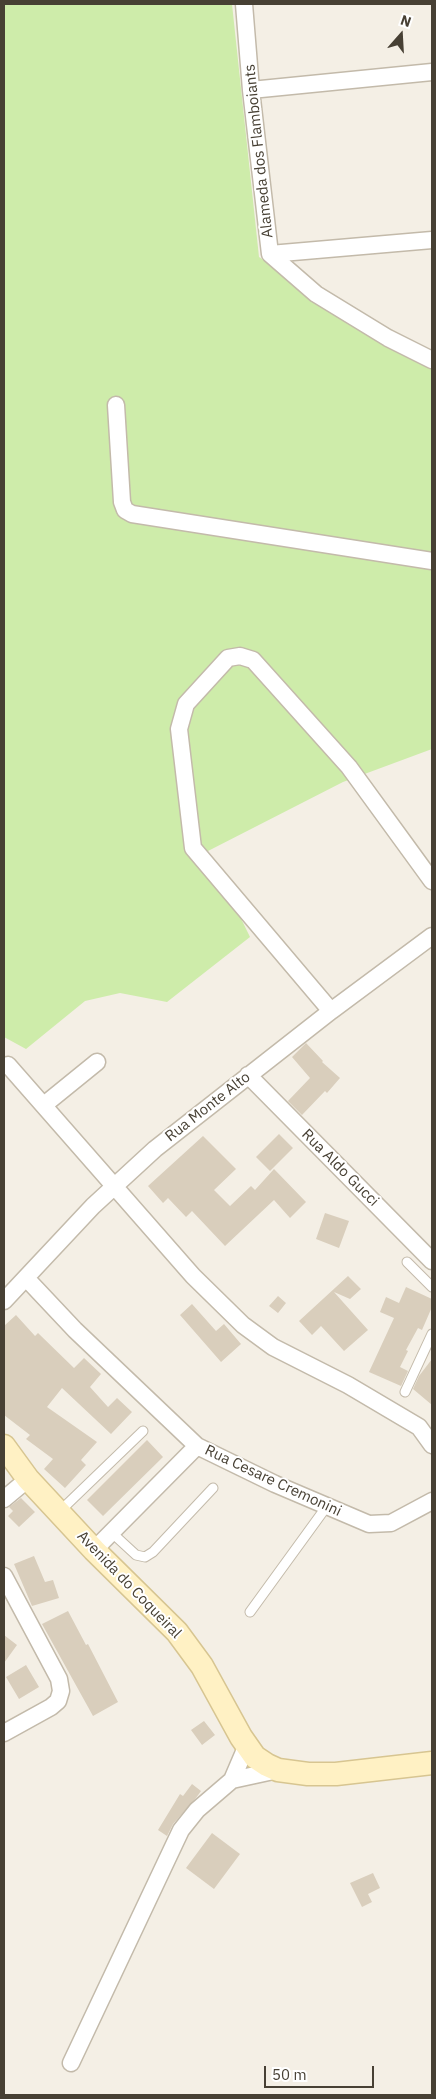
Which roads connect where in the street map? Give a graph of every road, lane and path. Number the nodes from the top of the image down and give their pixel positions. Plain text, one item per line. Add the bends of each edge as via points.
1 (244, 4) edge
2 (432, 72) edge
3 (250, 90) junction
4 (432, 240) edge
5 (270, 254) junction
6 (432, 360) edge
7 (116, 405) dead end
8 (432, 561) edge
9 (432, 881) edge
10 (432, 936) edge
11 (331, 1011) junction
12 (97, 1062) dead end
13 (8, 1064) dead end
14 (248, 1075) junction
15 (44, 1105) junction
16 (115, 1186) junction
17 (432, 1261) edge
18 (408, 1262) dead end
19 (26, 1278) junction
20 (432, 1287) edge
21 (4, 1301) edge
22 (432, 1334) edge
23 (405, 1392) dead end
24 (143, 1431) dead end
25 (432, 1445) edge
26 (4, 1446) edge
27 (197, 1446) junction
28 (28, 1479) junction
29 (213, 1488) dead end
30 (4, 1499) edge
31 (432, 1501) edge
32 (327, 1506) junction
33 (59, 1512) junction
34 (111, 1532) junction
35 (94, 1550) junction
36 (4, 1576) edge
37 (250, 1612) dead end
38 (4, 1733) edge
39 (247, 1745) junction
40 (432, 1763) edge
41 (278, 1770) junction
42 (232, 1780) junction
43 (71, 2063) dead end

1 - 3 street, Alameda dos Flamboiants
2 - 3 street
3 - 5 street, Alameda dos Flamboiants
4 - 5 street
5 - 6 street, Alameda dos Flamboiants via 316,294 388,338
7 - 8 street via 122,502 125,510 132,514
9 - 11 street via 349,767 253,660 240,656 228,658 186,704 179,729 193,848
10 - 11 street, Rua Monte Alto
11 - 14 street, Rua Monte Alto
12 - 15 street
13 - 15 street
14 - 16 street, Rua Monte Alto via 155,1149
14 - 17 street, Rua Aldo Gucci
15 - 16 street
16 - 19 street, Rua Monte Alto
16 - 25 street via 193,1276 243,1325 273,1347 348,1385 419,1427
18 - 20 lane
19 - 21 street, Rua Monte Alto
19 - 27 street, Rua Cesare Cremonini via 75,1330
22 - 23 lane
24 - 33 lane
26 - 28 main road, Avenida do Coqueiral
27 - 32 street, Rua Cesare Cremonini
27 - 34 street
28 - 30 street
28 - 33 main road, Avenida do Coqueiral
29 - 34 lane via 145,1557 136,1555
31 - 32 street, Rua Cesare Cremonini via 391,1523 369,1524
32 - 37 lane
33 - 35 main road, Avenida do Coqueiral
34 - 35 street
35 - 39 main road, Avenida do Coqueiral via 177,1632 202,1666
36 - 38 street via 59,1679 61,1691 58,1701 51,1707
39 - 41 main road, Avenida do Coqueiral via 255,1757
39 - 42 street
40 - 41 main road, Avenida do Coqueiral via 336,1774
41 - 42 street
42 - 43 street via 197,1810 181,1830

